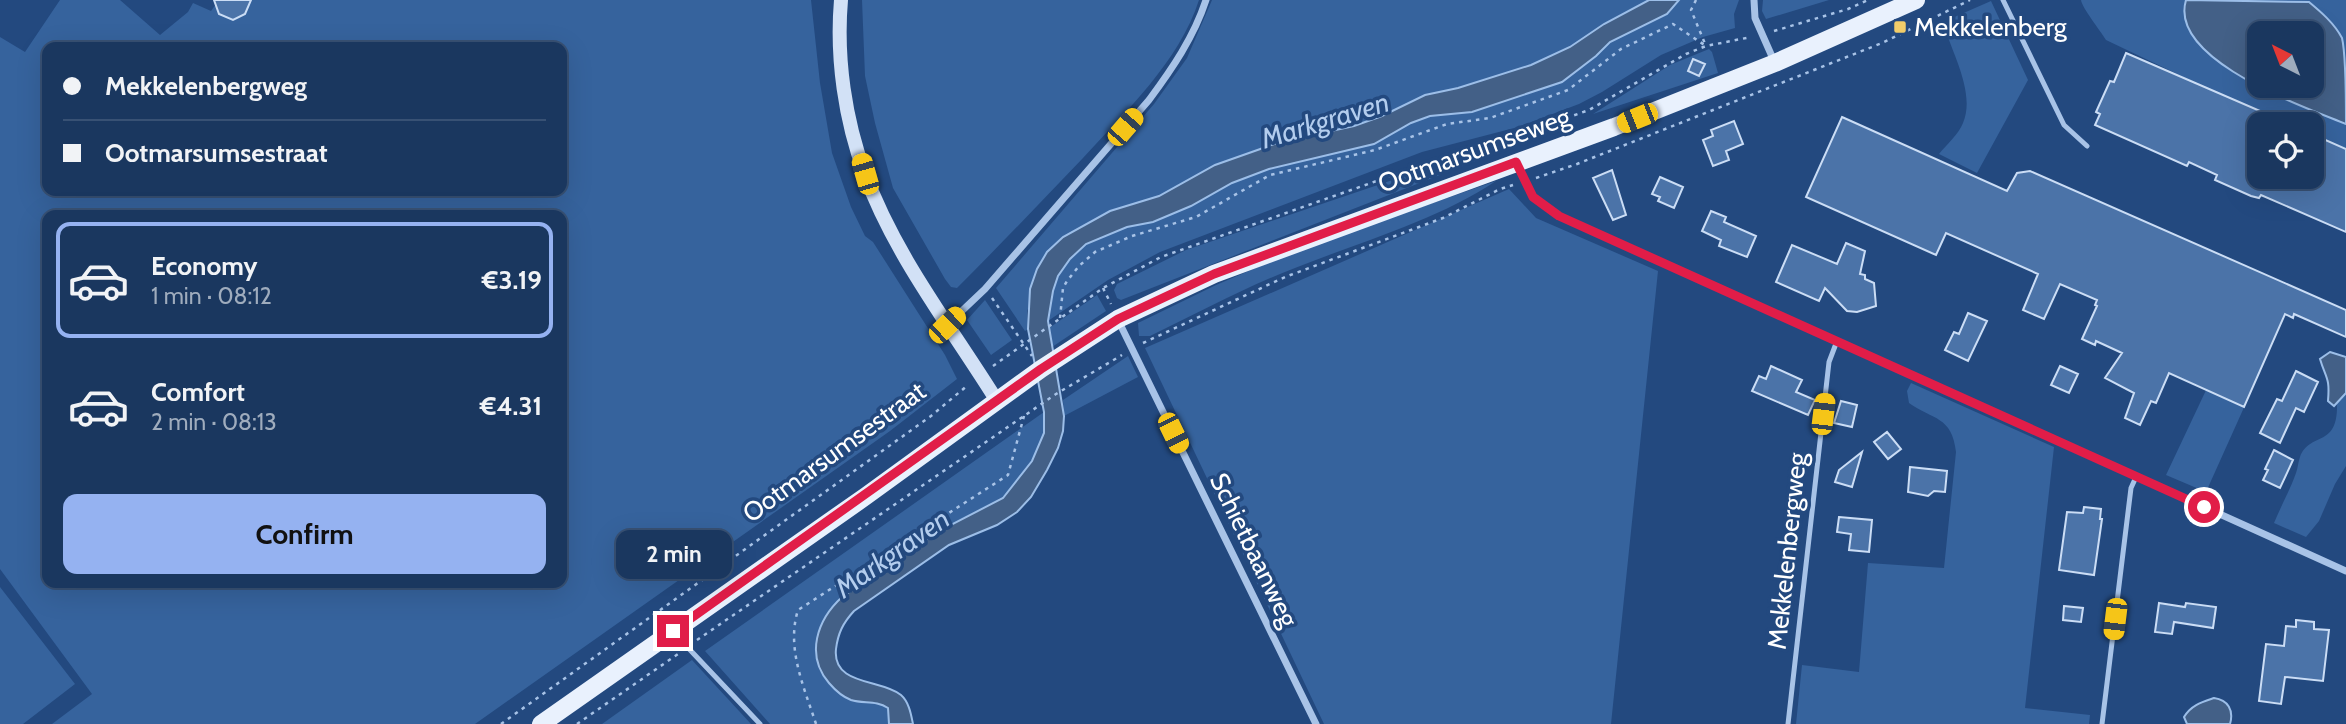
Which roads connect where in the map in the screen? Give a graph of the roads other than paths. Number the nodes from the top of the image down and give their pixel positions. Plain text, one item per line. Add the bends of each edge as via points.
1 (841, 0) edge
2 (1206, 0) edge
3 (1754, 0) edge
4 (1916, 0) edge
5 (2003, 0) edge
6 (1775, 63) junction
7 (2087, 146) dead end
8 (1516, 162) junction
9 (1118, 319) junction
10 (947, 325) junction
11 (1837, 341) junction
12 (1056, 359) joint
13 (997, 401) junction
14 (2136, 477) junction
15 (2346, 570) edge
16 (673, 631) junction
17 (541, 724) edge
18 (760, 724) edge
19 (1316, 724) edge
20 (1788, 724) edge
21 (2102, 724) edge

1 - 10 main road via 845,102 865,174 895,239
2 - 10 street via 1199,23 1149,100 985,289
3 - 6 street via 1755,18
4 - 6 main road, Ootmarsumseweg
5 - 7 lane via 2064,125
6 - 8 main road, Ootmarsumseweg
8 - 9 main road, Ootmarsumseweg via 1214,274
8 - 11 street via 1533,197 1559,216
9 - 12 main road, Ootmarsumseweg
9 - 19 street, Schietbaanweg
10 - 13 main road
11 - 14 street
11 - 20 lane, Mekkelenbergweg via 1829,362
12 - 13 main road, Ootmarsumsestraat
13 - 16 main road, Ootmarsumsestraat
14 - 15 street
14 - 21 lane
16 - 17 main road, Ootmarsumsestraat
16 - 18 lane

